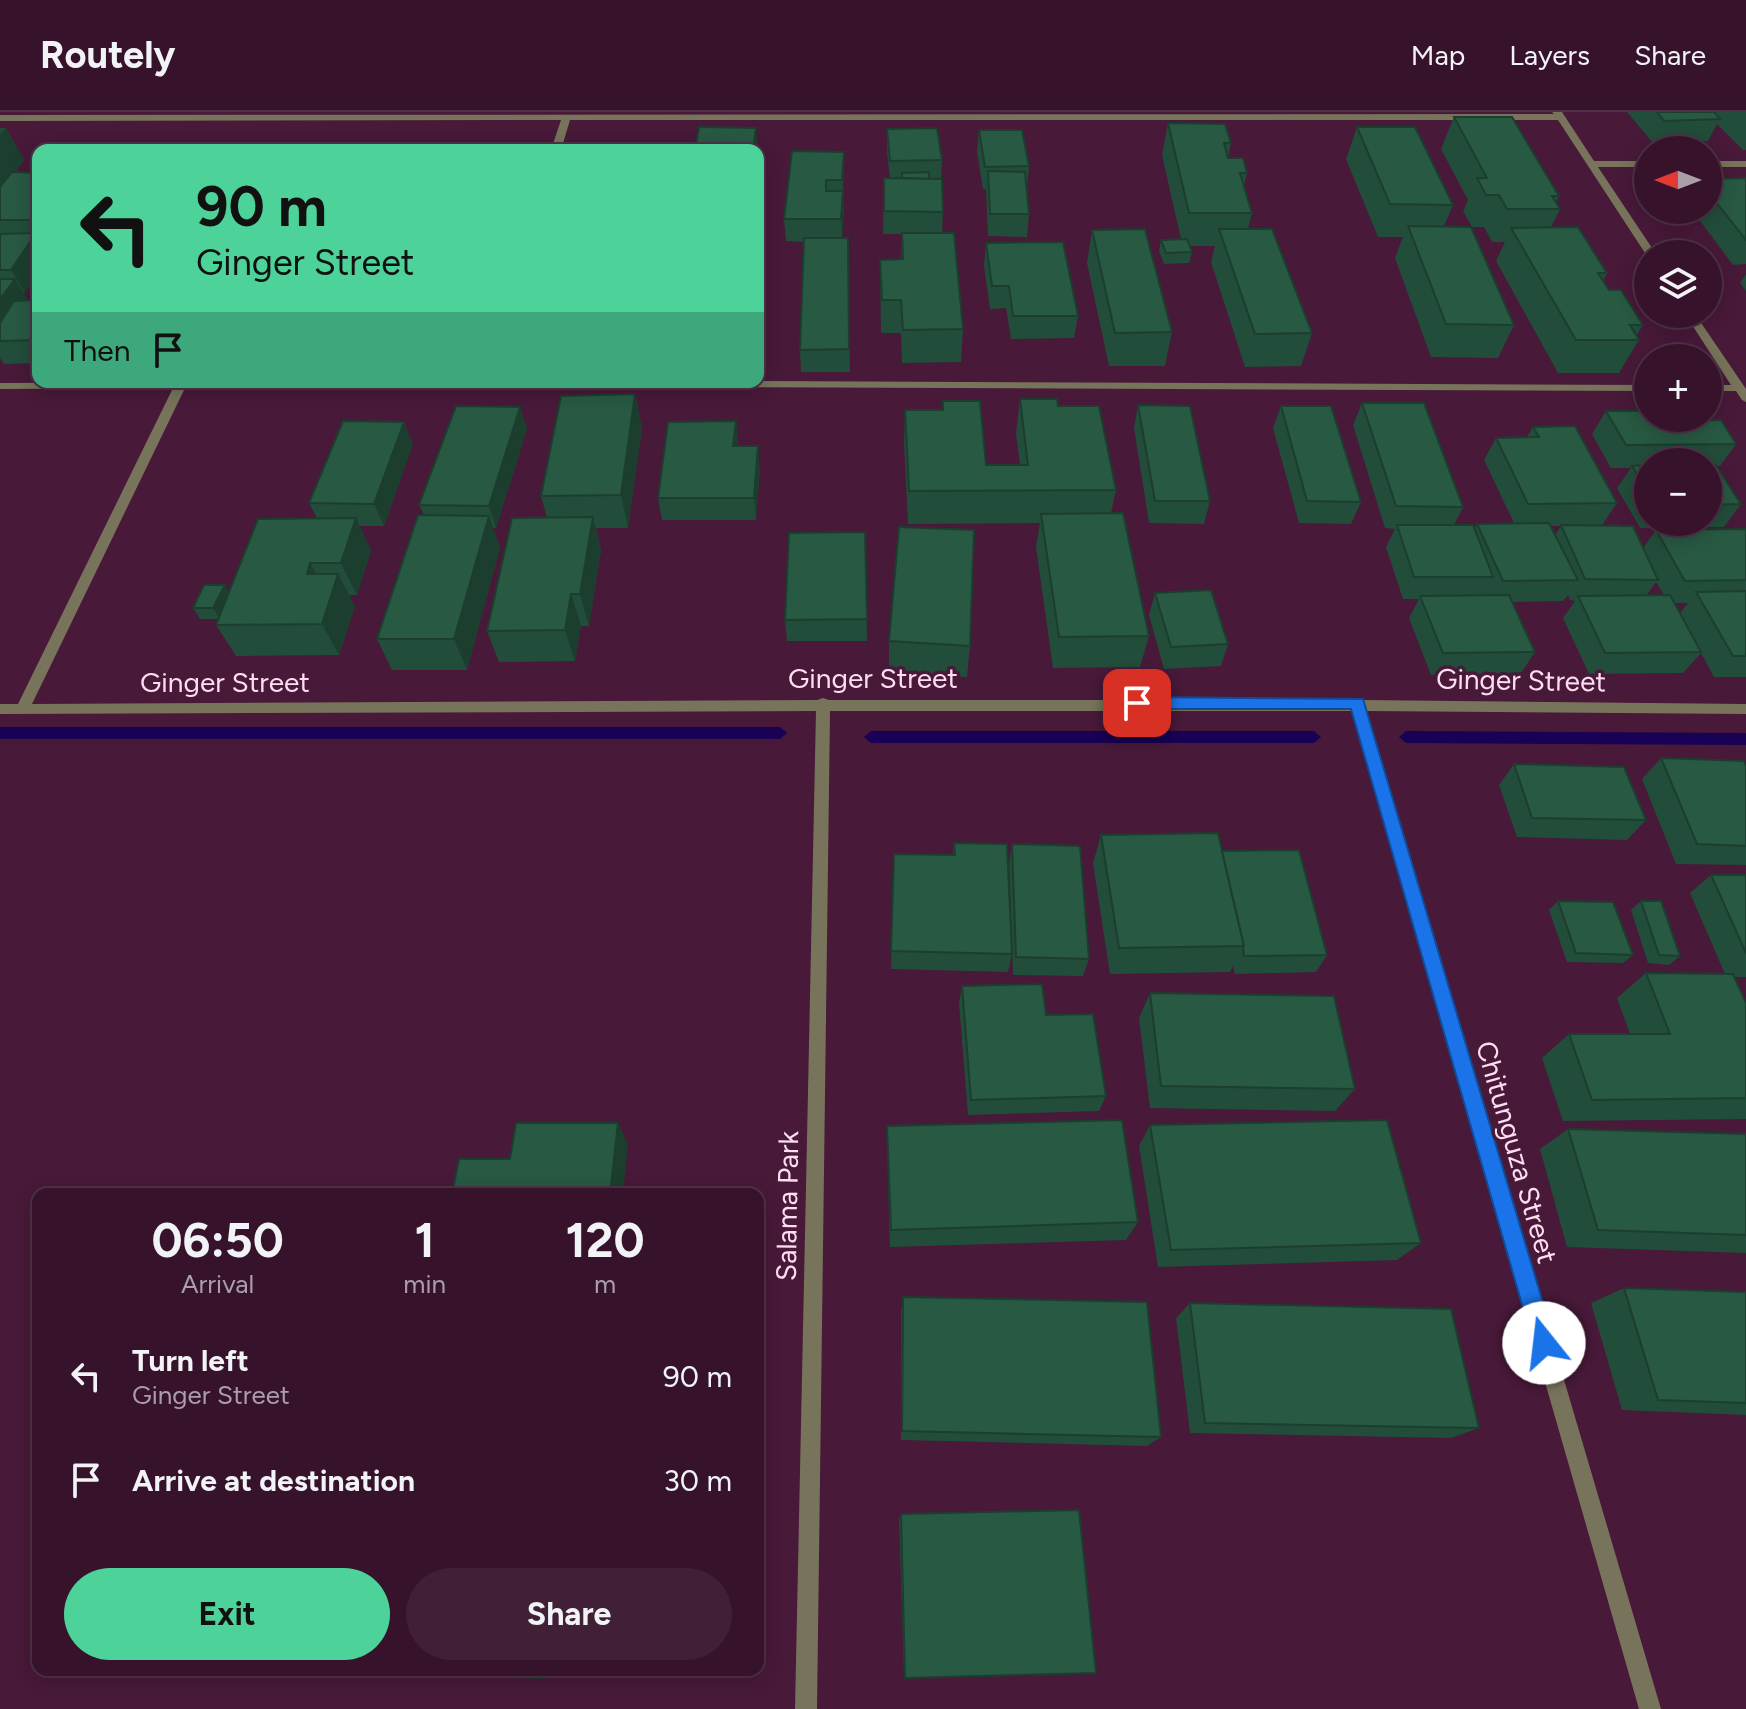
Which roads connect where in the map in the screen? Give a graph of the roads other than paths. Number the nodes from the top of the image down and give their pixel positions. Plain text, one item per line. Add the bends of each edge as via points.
1 (1000, 114) edge
2 (1559, 114) edge
3 (567, 117) junction
4 (0, 118) edge
5 (558, 144) edge
6 (1593, 164) junction
7 (1634, 164) edge
8 (1722, 164) edge
9 (1746, 164) edge
10 (1642, 240) edge
11 (1700, 328) edge
12 (764, 383) edge
13 (0, 386) edge
14 (32, 386) edge
15 (1741, 386) edge
16 (179, 388) edge
17 (1634, 388) edge
18 (823, 703) junction
19 (1357, 703) junction
20 (0, 709) edge
21 (22, 709) junction
22 (1746, 709) edge
23 (806, 1709) edge
24 (1650, 1709) edge

1 - 2 street
1 - 3 street
2 - 6 street
3 - 4 street
3 - 5 street
6 - 7 street
6 - 10 street
8 - 9 street
11 - 15 street
12 - 17 street
13 - 14 street
16 - 21 street
18 - 19 street, Ginger Street
18 - 21 street, Ginger Street
18 - 23 street, Salama Park
19 - 22 street, Ginger Street
19 - 24 street, Chitunguza Street
20 - 21 street, Ginger Street

